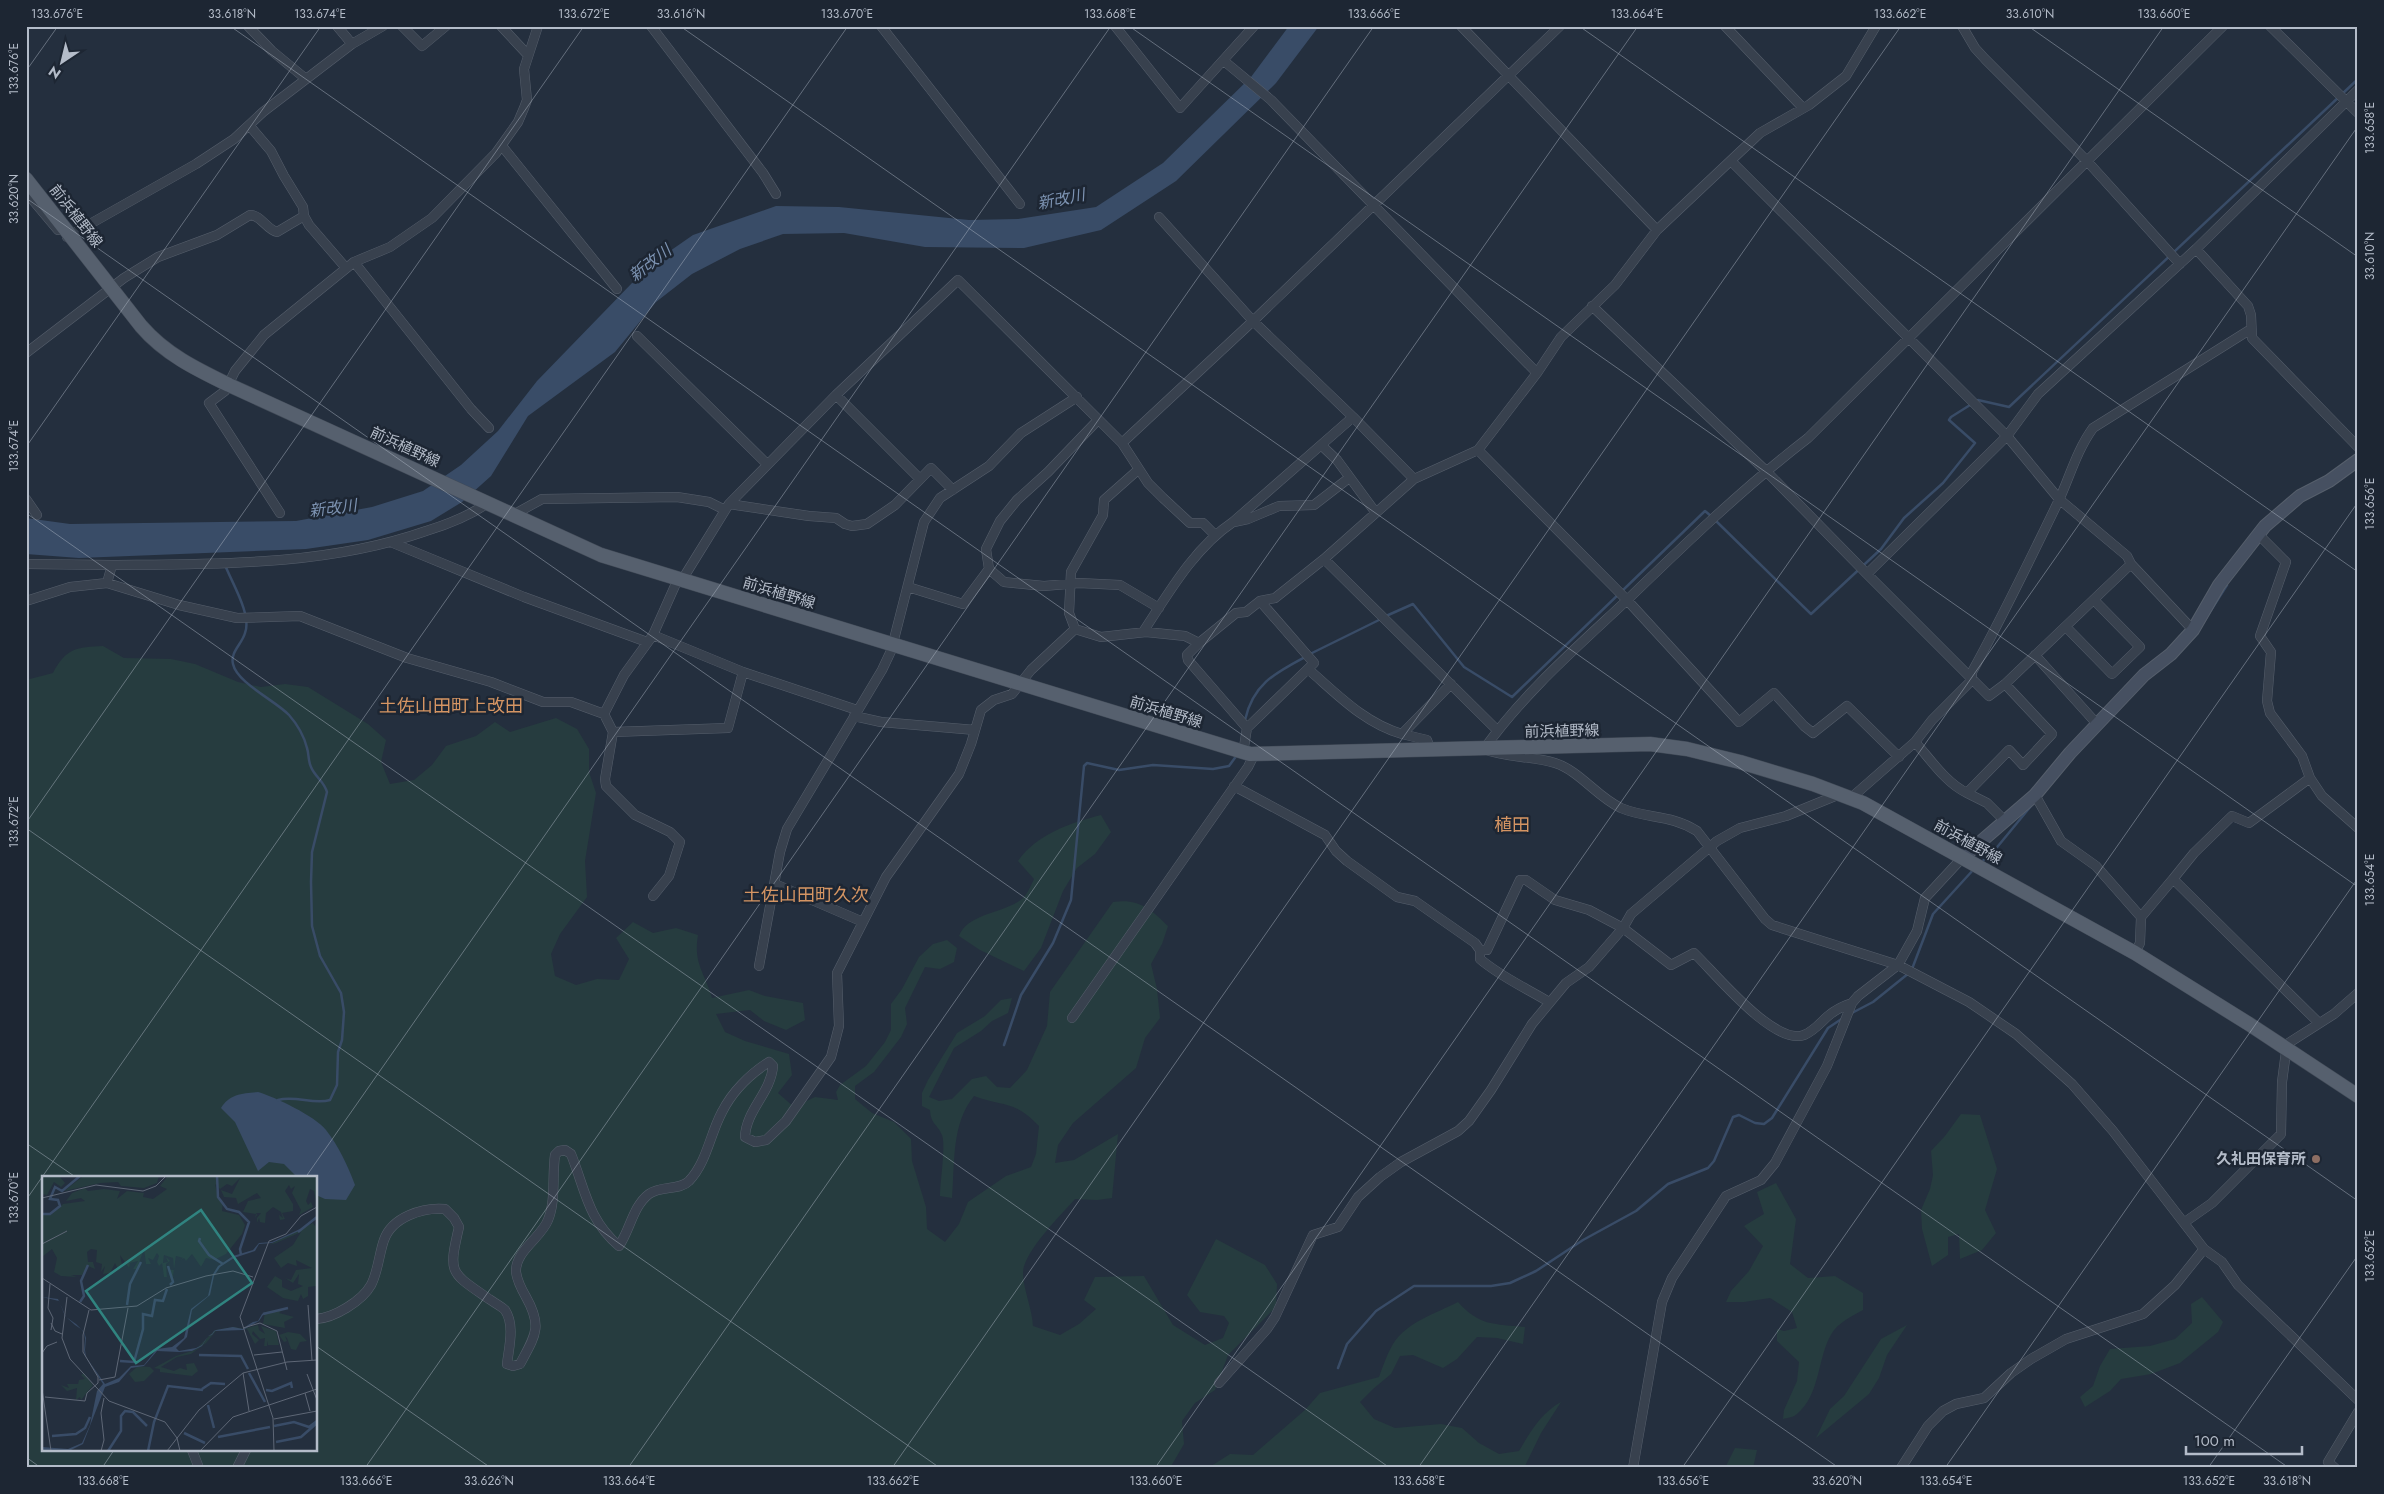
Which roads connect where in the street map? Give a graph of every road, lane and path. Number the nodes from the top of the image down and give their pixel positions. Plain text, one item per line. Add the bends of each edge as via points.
1 (248, 26) edge
2 (337, 26) edge
3 (383, 26) edge
4 (402, 26) edge
5 (446, 26) edge
6 (501, 26) edge
7 (538, 26) edge
8 (651, 26) edge
9 (881, 26) edge
10 (1115, 26) edge
11 (1254, 26) edge
12 (1461, 26) edge
13 (1560, 26) edge
14 (1725, 26) edge
15 (1876, 26) edge
16 (1962, 26) edge
17 (2223, 26) edge
18 (2270, 26) edge
19 (352, 44) junction
20 (528, 54) junction
21 (1224, 61) junction
22 (1509, 75) junction
23 (306, 79) junction
24 (2358, 90) edge
25 (2346, 101) junction
26 (1803, 108) junction
27 (2358, 113) edge
28 (249, 125) junction
29 (502, 146) junction
30 (1731, 161) junction
31 (2087, 161) junction
32 (26, 179) edge
33 (26, 192) edge
34 (776, 194) dead end
35 (1020, 204) dead end
36 (1375, 204) junction
37 (304, 216) junction
38 (1159, 217) dead end
39 (1656, 230) junction
40 (70, 235) junction
41 (2196, 249) junction
42 (354, 262) junction
43 (2180, 264) junction
44 (346, 268) junction
45 (111, 288) junction
46 (617, 290) dead end
47 (1592, 306) junction
48 (1253, 321) junction
49 (2251, 329) junction
50 (637, 336) dead end
51 (1909, 336) junction
52 (26, 353) edge
53 (1537, 373) junction
54 (229, 385) junction
55 (836, 396) junction
56 (1077, 397) junction
57 (1353, 417) junction
58 (1098, 420) junction
59 (488, 428) dead end
60 (2007, 436) junction
61 (1122, 444) junction
62 (1321, 445) junction
63 (2358, 447) edge
64 (1478, 450) junction
65 (2358, 460) edge
66 (767, 464) junction
67 (1139, 469) junction
68 (1765, 470) junction
69 (1349, 478) junction
70 (920, 479) junction
71 (1414, 479) junction
72 (953, 490) junction
73 (2059, 499) junction
74 (26, 500) edge
75 (484, 501) junction
76 (727, 507) junction
77 (280, 513) dead end
78 (1376, 513) junction
79 (513, 515) junction
80 (37, 516) dead end
81 (1233, 522) junction
82 (1214, 534) junction
83 (2258, 534) junction
84 (393, 543) junction
85 (1324, 559) junction
86 (26, 564) edge
87 (2131, 564) junction
88 (112, 565) junction
89 (988, 570) junction
90 (1867, 574) junction
91 (680, 579) junction
92 (107, 583) junction
93 (1070, 583) junction
94 (908, 587) junction
95 (26, 600) edge
96 (1627, 600) junction
97 (2094, 600) junction
98 (1260, 601) junction
99 (1159, 608) junction
100 (2066, 627) junction
101 (1075, 629) junction
102 (2194, 630) junction
103 (1142, 632) junction
104 (650, 639) junction
105 (1198, 643) junction
106 (893, 646) junction
107 (2036, 655) junction
108 (1308, 669) junction
109 (743, 672) junction
110 (1972, 680) junction
111 (1019, 684) junction
112 (1451, 684) junction
113 (2005, 684) junction
114 (856, 713) junction
115 (604, 714) junction
116 (2097, 724) junction
117 (1247, 728) junction
118 (975, 730) junction
119 (1497, 730) junction
120 (613, 732) junction
121 (1402, 734) junction
122 (1916, 742) junction
123 (1484, 749) junction
124 (1431, 750) junction
125 (1248, 754) junction
126 (1899, 757) junction
127 (2310, 778) junction
128 (1234, 786) junction
129 (1967, 793) junction
130 (2035, 795) junction
131 (1846, 796) junction
132 (2004, 820) junction
133 (2358, 828) edge
134 (1710, 847) junction
135 (1963, 857) junction
136 (2173, 879) junction
137 (775, 884) junction
138 (654, 896) dead end
139 (2140, 916) junction
140 (863, 922) junction
141 (1623, 928) junction
142 (1480, 950) junction
143 (2135, 953) junction
144 (1898, 965) junction
145 (759, 966) dead end
146 (2358, 992) edge
147 (1549, 1002) junction
148 (1852, 1003) junction
149 (1072, 1018) dead end
150 (2319, 1024) junction
151 (2288, 1050) junction
152 (2358, 1096) edge
153 (2185, 1222) junction
154 (2204, 1249) junction
155 (318, 1319) edge
156 (1219, 1383) dead end
157 (2358, 1400) edge
158 (2358, 1412) edge
159 (193, 1452) edge
160 (245, 1452) edge
161 (199, 1468) edge
162 (237, 1468) edge
163 (1633, 1468) edge
164 (1901, 1468) edge
165 (2334, 1468) edge

1 - 23 street
2 - 19 street
3 - 19 street
4 - 5 street via 422,46
6 - 20 street
7 - 20 street
8 - 34 street via 763,172
9 - 35 street
10 - 21 street via 1180,108
11 - 21 street
12 - 22 street
13 - 22 street
14 - 26 street
15 - 26 street via 1846,76
16 - 31 street via 1985,59
17 - 31 street
18 - 25 street
19 - 23 street
20 - 29 street via 524,69 524,108
21 - 36 street via 1272,100
22 - 36 street
22 - 39 street
23 - 28 street
24 - 25 street
25 - 27 street
25 - 41 street
26 - 30 street via 1760,132
28 - 37 street via 271,151 303,207
28 - 40 street via 196,164
29 - 42 street via 432,218 390,247
29 - 46 street
30 - 39 street
30 - 51 street
31 - 43 street
31 - 51 street
32 - 40 main road, 前浜植野線
33 - 40 street via 64,238
36 - 48 street
36 - 53 street
37 - 44 street
37 - 45 street via 277,232 250,215 217,234 158,257
38 - 48 street
39 - 47 street via 1615,285
40 - 45 main road, 前浜植野線
41 - 43 street
41 - 49 street via 2248,306
42 - 44 street
42 - 59 street
43 - 60 street via 2038,394
44 - 54 street via 258,341 235,371
45 - 52 street
45 - 54 main road, 前浜植野線 via 154,342
47 - 53 street via 1561,337
47 - 68 street
48 - 57 street
48 - 61 street
49 - 63 street via 2252,338
49 - 73 street via 2093,428 2084,440
50 - 66 street
51 - 60 street
51 - 68 street via 1808,438
53 - 64 street
54 - 75 main road, 前浜植野線
54 - 77 street via 209,403
55 - 56 street via 958,280
55 - 66 street
55 - 70 street
56 - 58 street
56 - 72 street via 1021,433 989,466
57 - 62 street
57 - 71 street
58 - 61 street
58 - 89 street via 1000,521 986,549
60 - 73 street
60 - 90 street
61 - 67 street
62 - 69 street
62 - 81 street
64 - 71 street
64 - 96 street
65 - 83 street via 2329,481 2300,496
66 - 76 street
67 - 82 street via 1158,493 1190,523 1202,523
67 - 93 street via 1104,500 1103,515 1070,572
68 - 90 street
68 - 96 street
69 - 78 street
69 - 81 street via 1314,505 1279,506
70 - 72 street via 931,468
70 - 76 street via 895,505 867,524 852,526 836,518
71 - 78 street
72 - 94 street via 940,498 924,522
73 - 87 street via 2127,556
73 - 110 street via 1972,672
74 - 80 street
75 - 79 main road, 前浜植野線
75 - 84 street via 470,515
76 - 79 street via 677,498 542,499
76 - 91 street
78 - 85 street
79 - 91 main road, 前浜植野線 via 601,555
81 - 82 street
82 - 99 street
83 - 102 street via 2216,590
83 - 127 street via 2286,562 2260,636 2271,652 2267,701 2270,713 2302,756
84 - 88 street via 336,554 268,561
84 - 104 street via 524,597
85 - 98 street via 1275,598
85 - 112 street
86 - 88 street
87 - 97 street
87 - 102 street
88 - 92 street
89 - 93 street via 1004,582 1044,586
89 - 94 street via 963,604
90 - 110 street
91 - 104 street
91 - 106 main road, 前浜植野線
92 - 95 street via 70,587
92 - 115 street via 179,605 237,618 300,616 407,658 490,682 543,702 571,702
93 - 99 street via 1120,585
93 - 101 street via 1069,613
94 - 106 street
96 - 119 street via 1554,668
96 - 126 street via 1739,722 1774,693 1804,726 1814,732 1847,706
97 - 100 street
97 - 100 street via 2140,647 2119,668 2112,674
98 - 105 street via 1246,612 1236,613
98 - 108 street via 1314,663
99 - 103 street
100 - 107 street
101 - 103 street via 1101,637
101 - 111 street
102 - 116 street
103 - 105 street via 1185,636
104 - 109 street
104 - 115 street via 624,676
105 - 117 street via 1187,655 1188,660
106 - 111 main road, 前浜植野線
106 - 114 street
107 - 113 street
107 - 116 street
108 - 117 street
108 - 121 street via 1360,714
109 - 114 street
109 - 120 street via 728,728
110 - 113 street via 1989,696
110 - 122 street via 1932,720
111 - 118 street via 1012,694 994,700 981,710
111 - 125 main road, 前浜植野線
112 - 119 street
112 - 121 street
113 - 129 street via 2052,734 2023,764 2009,750
114 - 118 street via 881,722
114 - 137 street via 787,829
115 - 120 street
116 - 130 street
117 - 125 street
118 - 140 street via 959,774 886,877
119 - 123 street
120 - 138 street via 606,786 635,815 670,832 680,842 669,876
121 - 124 street via 1427,740
122 - 126 street
122 - 129 street via 1942,773
123 - 124 main road, 前浜植野線
123 - 131 main road, 前浜植野線 via 1650,744 1740,762
123 - 134 street via 1500,755 1556,764 1621,808 1685,823 1697,831
124 - 125 main road, 前浜植野線
125 - 128 street
126 - 131 street
127 - 133 street via 2322,796
127 - 136 street via 2248,824 2232,816
128 - 142 street via 1325,835 1347,861 1397,897 1414,901 1475,943
128 - 149 street
129 - 132 street via 1987,803
130 - 132 street
130 - 139 street via 2062,841 2096,866
131 - 134 street via 1740,828
131 - 135 main road, 前浜植野線
132 - 135 street
134 - 141 street via 1631,914
134 - 144 street via 1764,919 1772,925
135 - 143 main road, 前浜植野線
135 - 144 street via 1925,898 1917,931
136 - 139 street
136 - 150 street
137 - 140 street
137 - 145 street
139 - 143 street via 2140,942
140 - 155 street via 837,973 839,1026 831,1057 786,1122 766,1140 755,1142 745,1137 751,1115 772,1078 773,1066 769,1062 742,1084 722,1111 700,1166 688,1182 682,1186 658,1188 648,1194 618,1246 593,1216 571,1154 559,1150 554,1156 549,1220 518,1261 516,1272 537,1321 537,1330 520,1364 508,1364 511,1331 504,1309 460,1279 453,1268 459,1227 446,1209 415,1212 394,1226 384,1238 371,1285 361,1298
141 - 142 street via 1589,910 1555,900 1526,880 1520,880 1487,950
141 - 147 street via 1589,968 1566,983
141 - 148 street via 1672,964 1694,953 1760,1018 1780,1033 1804,1034 1840,1007
142 - 147 street via 1480,959 1498,975
143 - 151 main road, 前浜植野線
144 - 148 street
144 - 153 street via 1969,1002 2023,1040 2078,1091
146 - 150 street
147 - 156 street via 1469,1121 1458,1131 1380,1177 1358,1197 1338,1227 1313,1235 1267,1329
148 - 163 street via 1827,1066 1775,1163 1761,1180 1726,1196 1672,1278 1662,1302
150 - 151 street via 2288,1044
151 - 152 main road, 前浜植野線
151 - 153 street via 2282,1082 2281,1134 2212,1203
153 - 154 street
154 - 157 street via 2222,1262 2238,1285
154 - 164 street via 2175,1285 2143,1314 2066,1339 2024,1364 1984,1398 1943,1410 1928,1426
158 - 165 street via 2328,1462
159 - 161 street
160 - 162 street

